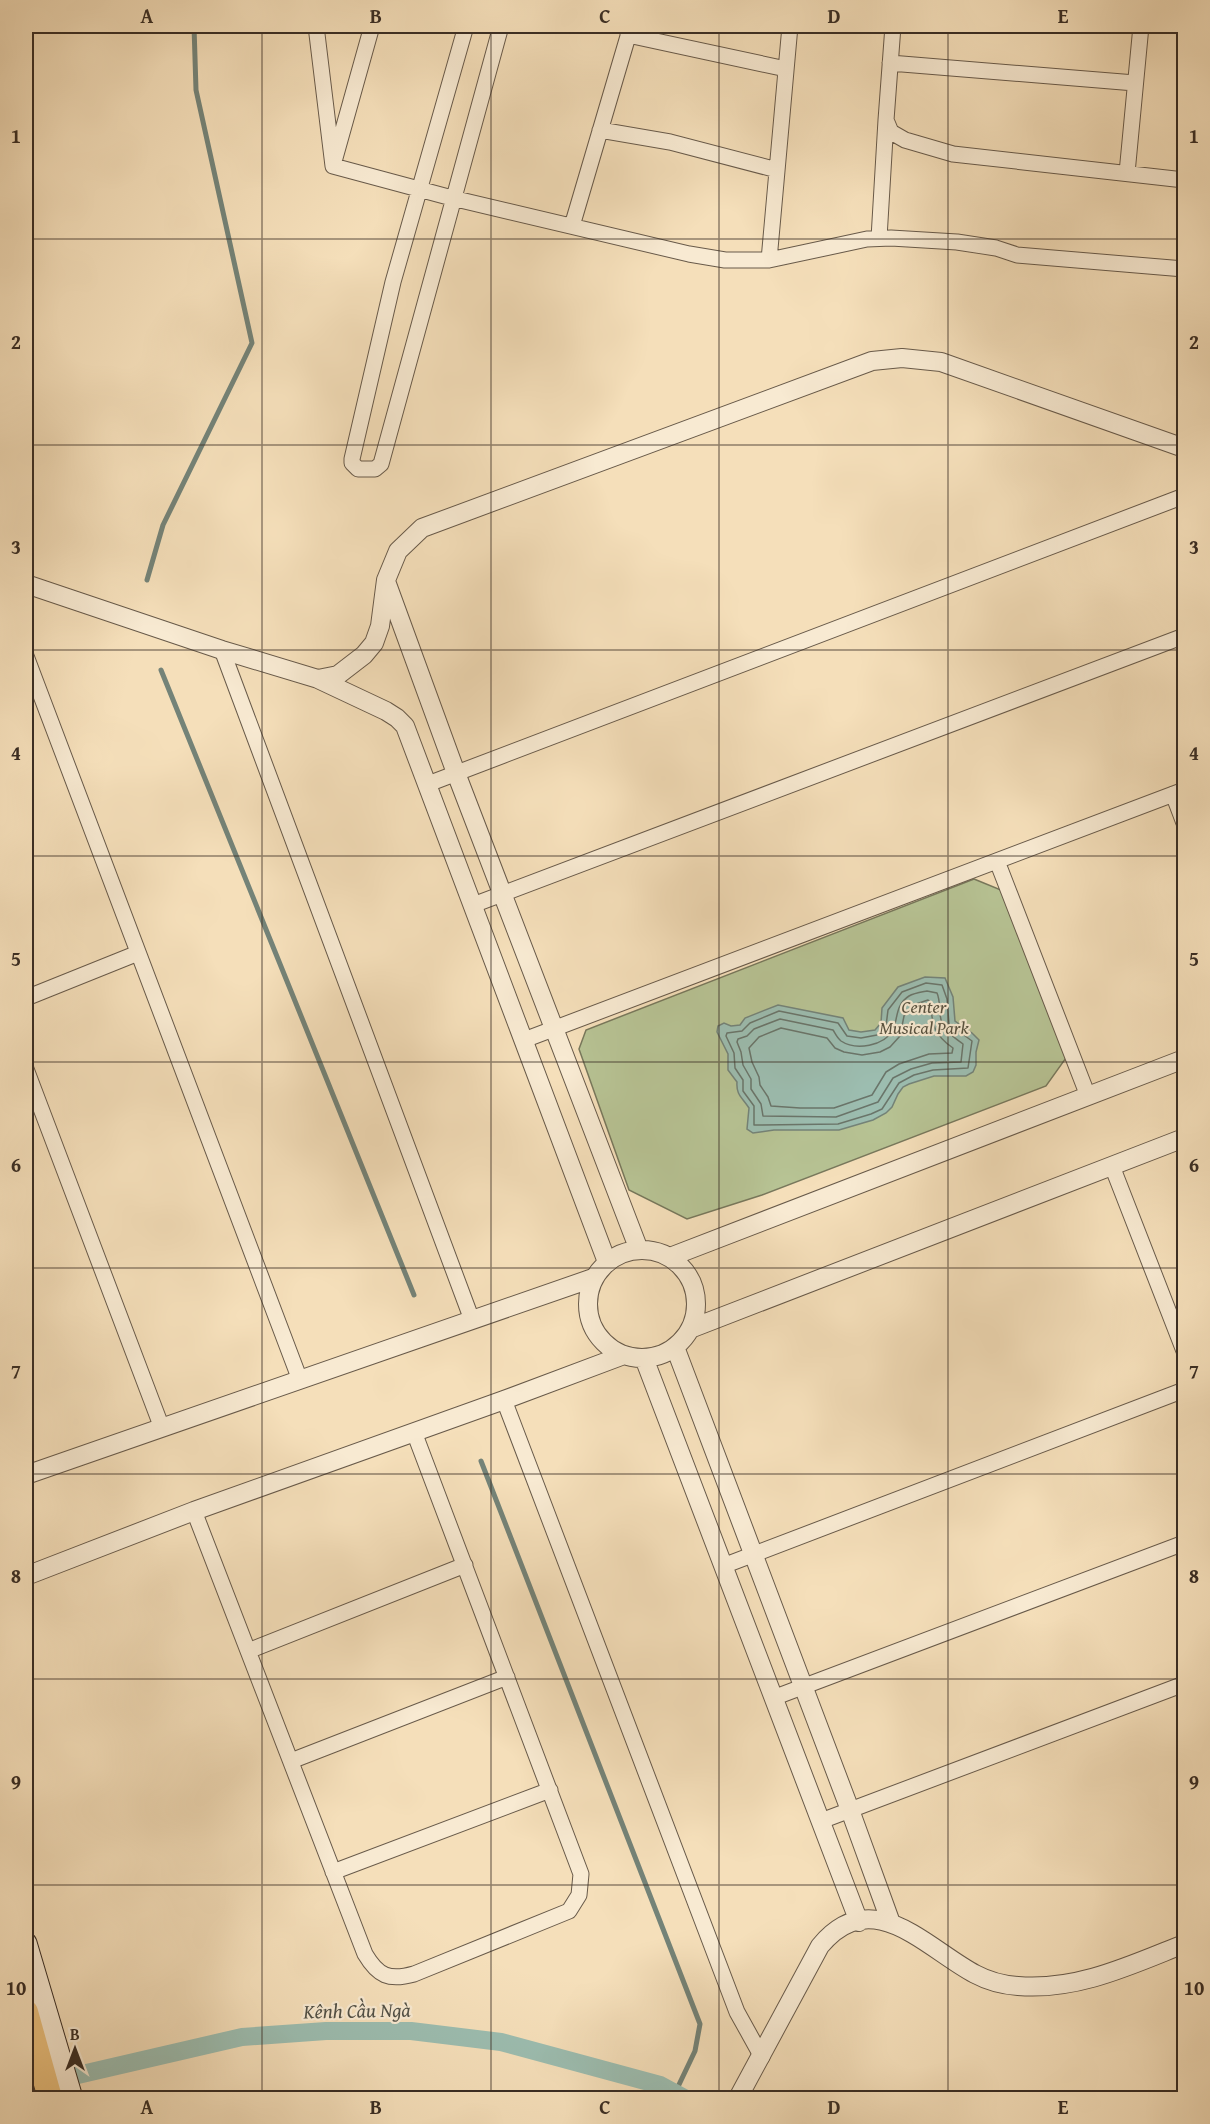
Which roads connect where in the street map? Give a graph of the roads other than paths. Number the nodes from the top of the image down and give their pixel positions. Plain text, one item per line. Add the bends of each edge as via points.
1 (316, 26) edge
2 (372, 26) edge
3 (466, 26) edge
4 (501, 26) edge
5 (790, 26) edge
6 (893, 26) edge
7 (1141, 26) edge
8 (629, 30) edge
9 (890, 63) junction
10 (786, 69) junction
11 (1135, 83) junction
12 (886, 120) junction
13 (600, 130) junction
14 (333, 166) junction
15 (777, 170) junction
16 (1127, 173) junction
17 (1185, 180) edge
18 (420, 188) junction
19 (452, 198) junction
20 (572, 226) junction
21 (879, 238) junction
22 (770, 260) junction
23 (1185, 269) edge
24 (1185, 448) edge
25 (1185, 496) edge
26 (386, 580) junction
27 (26, 584) edge
28 (1185, 636) edge
29 (222, 650) junction
30 (26, 656) edge
31 (318, 679) junction
32 (456, 773) junction
33 (428, 784) junction
34 (1179, 792) edge
35 (1185, 823) edge
36 (997, 861) junction
37 (502, 894) junction
38 (473, 905) junction
39 (138, 953) junction
40 (26, 998) edge
41 (554, 1028) junction
42 (524, 1040) junction
43 (1185, 1059) edge
44 (26, 1069) edge
45 (1088, 1096) junction
46 (1185, 1138) edge
47 (1112, 1166) junction
48 (639, 1250) junction
49 (670, 1257) junction
50 (606, 1262) junction
51 (593, 1278) junction
52 (472, 1320) junction
53 (690, 1329) junction
54 (675, 1347) junction
55 (1185, 1351) edge
56 (624, 1355) junction
57 (644, 1358) junction
58 (300, 1380) junction
59 (1185, 1390) edge
60 (504, 1400) junction
61 (162, 1428) junction
62 (414, 1432) junction
63 (26, 1475) edge
64 (194, 1511) junction
65 (1185, 1543) edge
66 (752, 1554) junction
67 (465, 1565) junction
68 (723, 1566) junction
69 (26, 1576) edge
70 (248, 1651) junction
71 (507, 1677) junction
72 (1185, 1684) edge
73 (803, 1686) junction
74 (773, 1698) junction
75 (291, 1761) junction
76 (550, 1790) junction
77 (850, 1809) junction
78 (821, 1821) junction
79 (333, 1872) junction
80 (859, 1922) junction
81 (891, 1923) junction
82 (26, 1943) edge
83 (1185, 1944) edge
84 (26, 2012) edge
85 (45, 2044) junction
86 (762, 2057) junction
87 (50, 2098) edge
88 (72, 2098) edge
89 (738, 2098) edge

1 - 14 street
2 - 14 street
3 - 18 street
4 - 19 street
5 - 10 street
6 - 9 street
7 - 11 street
8 - 10 street
8 - 13 street
9 - 11 street
9 - 12 street
10 - 15 street
11 - 16 street
12 - 16 street via 891,132 905,140 953,154
12 - 21 street
13 - 15 street via 670,142
13 - 20 street
14 - 18 street
15 - 22 street
16 - 17 street
18 - 19 street
18 - 19 street via 356,439 352,463 358,469 375,469 381,464
19 - 20 street
20 - 22 street via 725,260
21 - 22 street
21 - 23 street via 957,242 1017,255
24 - 26 street via 941,362 902,358 872,361 422,528 398,551
25 - 32 street
26 - 31 street via 374,643 338,675
26 - 32 street
27 - 29 street
28 - 37 street
29 - 31 street
29 - 52 street
30 - 39 street
31 - 33 street via 397,718 405,726
32 - 33 street
32 - 37 street
33 - 38 street
34 - 35 street
34 - 36 street
36 - 41 street
36 - 45 street
37 - 38 street
37 - 41 street
38 - 42 street
39 - 40 street
39 - 58 street
41 - 42 street
41 - 48 street
42 - 50 street
43 - 45 street
44 - 61 street
45 - 49 street
46 - 47 street
47 - 53 street
47 - 55 street
48 - 49 street via 653,1250
48 - 50 street via 619,1254
49 - 53 street via 693,1284 697,1302
50 - 51 street
51 - 52 street
51 - 56 street via 587,1312 593,1329 603,1343
52 - 58 street
53 - 54 street
54 - 57 street
54 - 66 street
56 - 57 street
56 - 60 street
57 - 68 street
58 - 61 street
59 - 66 street
60 - 62 street
60 - 86 street via 737,2012
61 - 63 street
62 - 64 street
62 - 67 street
64 - 69 street
64 - 70 street
65 - 73 street
66 - 68 street
66 - 73 street
67 - 70 street
67 - 71 street
68 - 74 street
70 - 75 street
71 - 75 street
71 - 76 street
72 - 77 street
73 - 74 street
73 - 77 street
74 - 78 street
75 - 79 street
76 - 79 street
76 - 79 street via 581,1874 579,1895 569,1911 414,1974 386,1976 374,1968
77 - 78 street
77 - 81 street
78 - 80 street
80 - 81 street via 875,1919
80 - 86 street via 830,1934 820,1946
81 - 83 street via 974,1973 1015,1986 1044,1988 1070,1984
82 - 85 main road
84 - 85 main road
85 - 87 main road
85 - 88 main road
86 - 89 street

